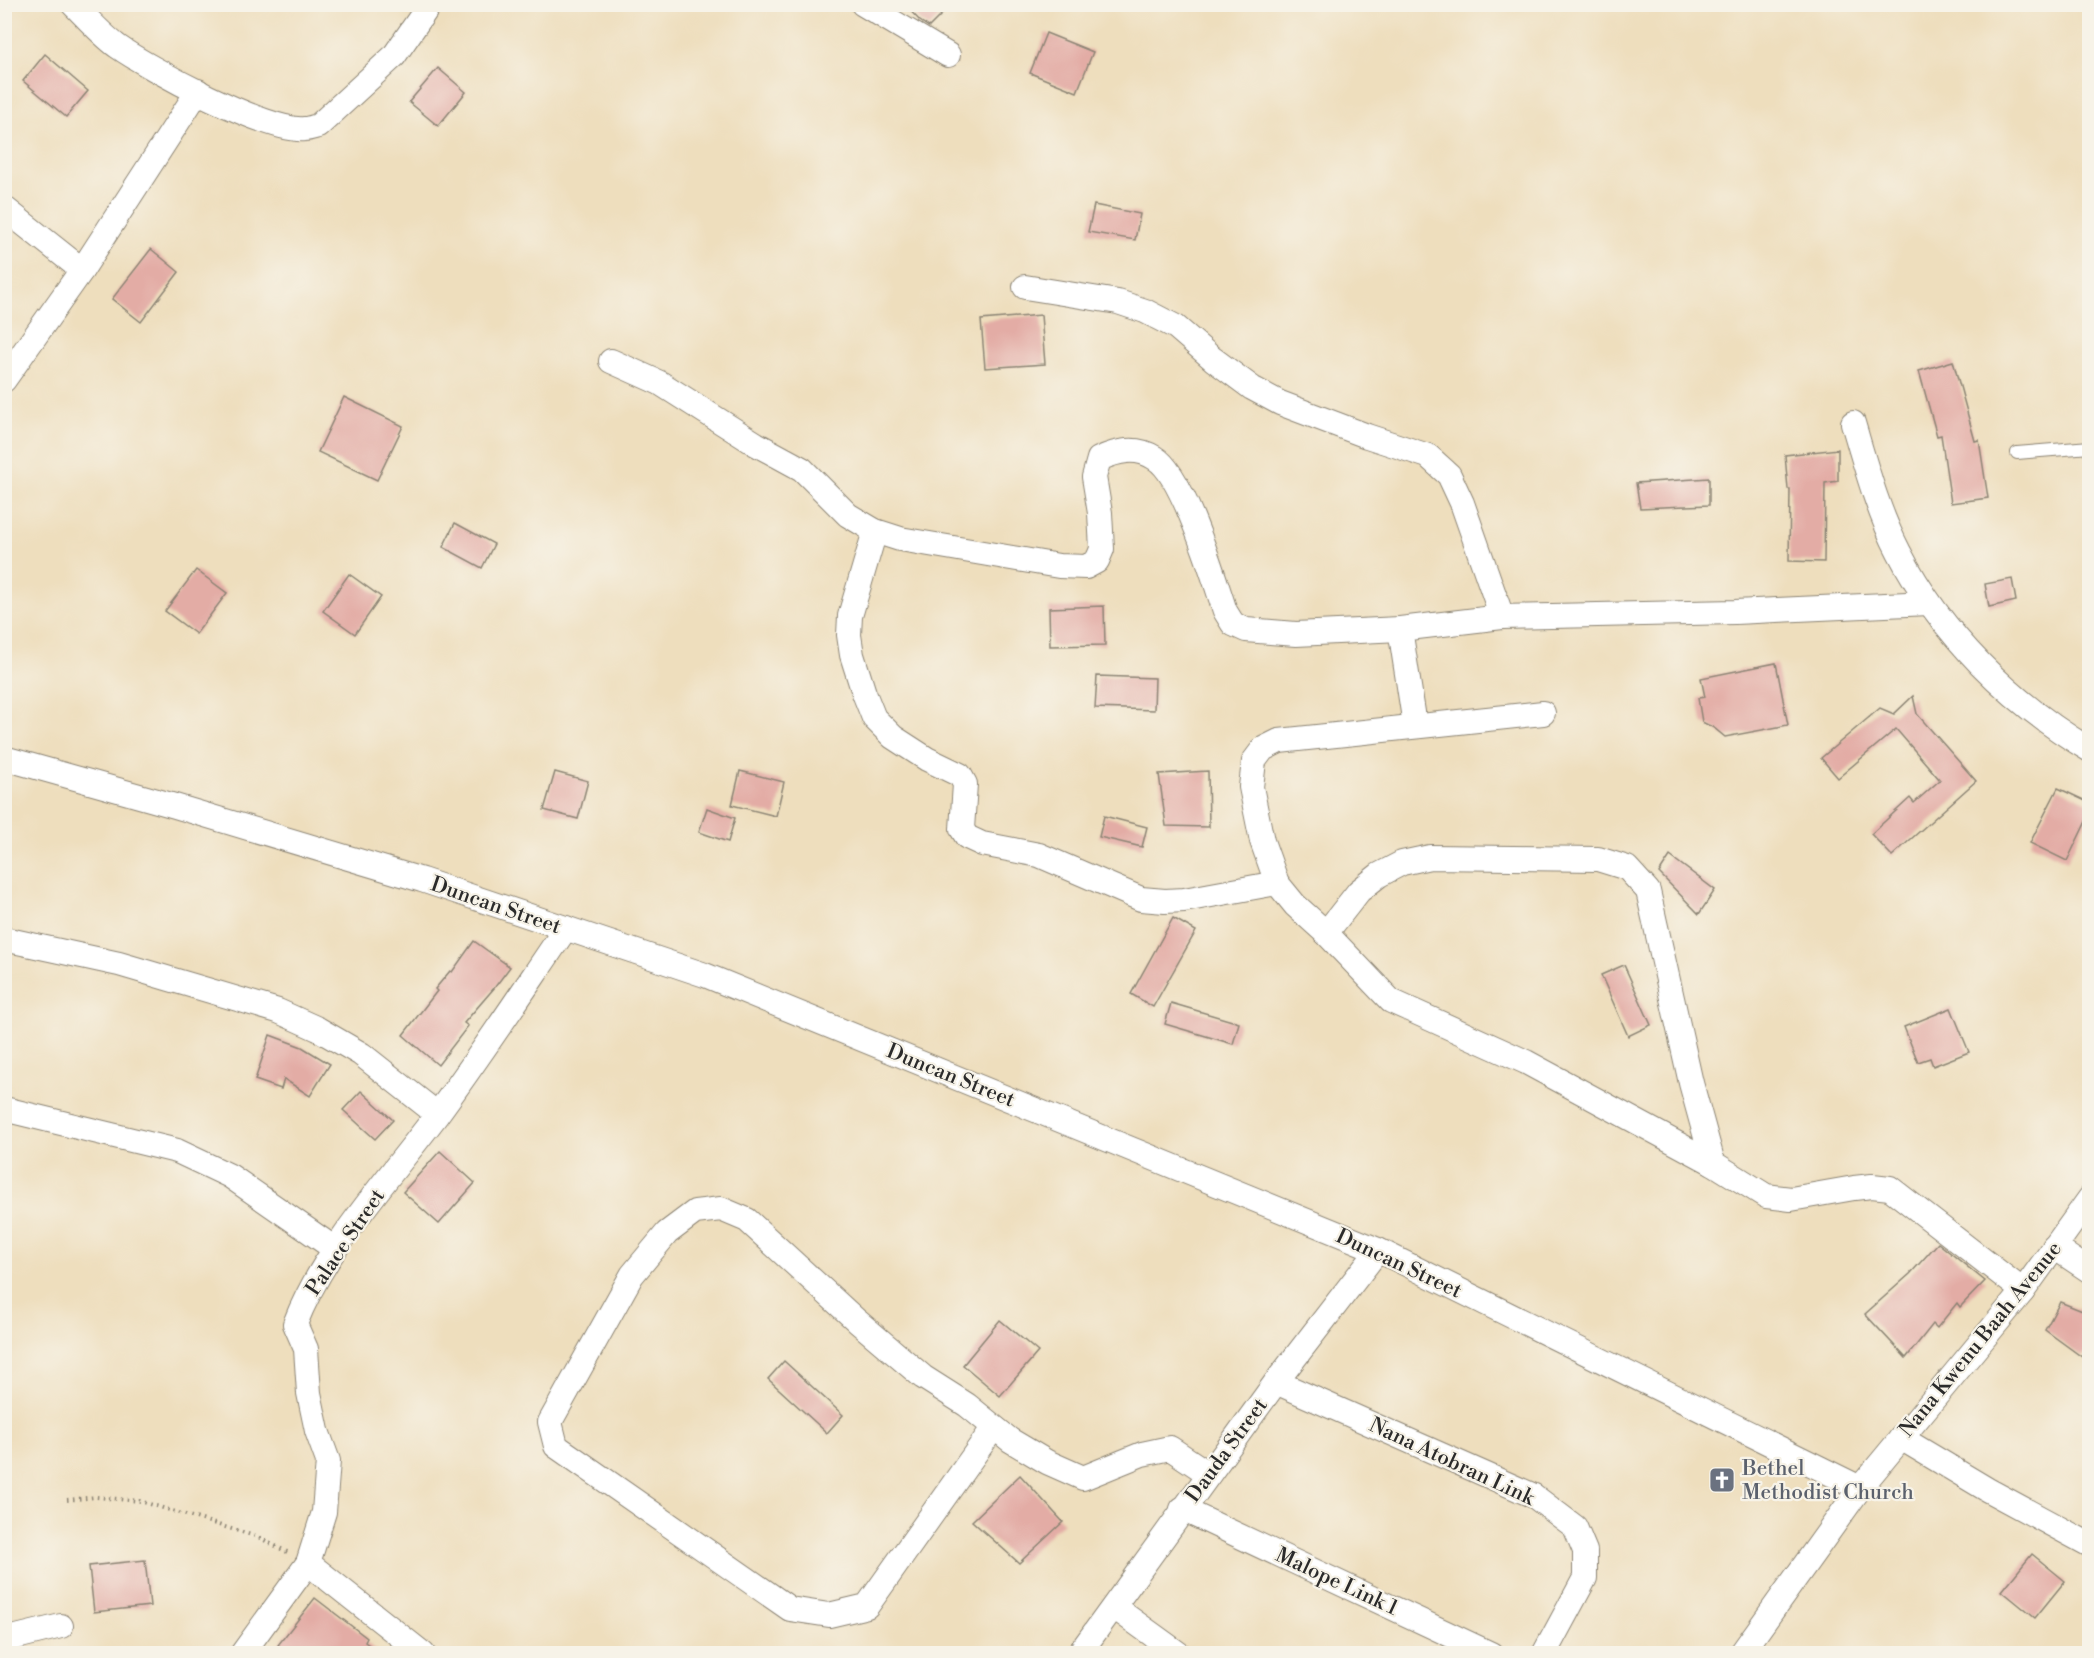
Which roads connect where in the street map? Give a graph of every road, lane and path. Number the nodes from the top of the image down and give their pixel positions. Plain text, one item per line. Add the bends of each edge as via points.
1 (73, 4) edge
2 (430, 4) edge
3 (863, 4) edge
4 (948, 55) dead end
5 (198, 91) junction
6 (4, 208) edge
7 (82, 270) junction
8 (1025, 287) dead end
9 (611, 361) dead end
10 (4, 380) edge
11 (1854, 423) dead end
12 (2090, 447) edge
13 (2017, 453) dead end
14 (875, 531) junction
15 (1929, 603) junction
16 (1502, 617) junction
17 (1400, 629) junction
18 (1543, 712) dead end
19 (1416, 725) junction
20 (2090, 750) edge
21 (4, 759) edge
22 (1277, 883) junction
23 (566, 928) junction
24 (1326, 933) junction
25 (4, 939) edge
26 (4, 1109) edge
27 (437, 1114) junction
28 (1713, 1163) junction
29 (2090, 1198) edge
30 (2054, 1247) junction
31 (335, 1249) junction
32 (1378, 1250) junction
33 (2090, 1271) edge
34 (2023, 1291) junction
35 (1276, 1382) junction
36 (994, 1427) junction
37 (1901, 1438) junction
38 (1209, 1474) junction
39 (1860, 1488) junction
40 (67, 1500) dead end
41 (1182, 1509) junction
42 (2090, 1545) edge
43 (308, 1563) junction
44 (1114, 1607) junction
45 (61, 1626) dead end
46 (4, 1640) edge
47 (242, 1653) edge
48 (423, 1653) edge
49 (1079, 1653) edge
50 (1179, 1653) edge
51 (1491, 1653) edge
52 (1544, 1653) edge
53 (1742, 1653) edge

1 - 5 street via 116,45
2 - 5 street via 393,56 318,126 287,128
3 - 4 street
5 - 7 street
6 - 7 street
7 - 10 street
8 - 16 street via 1118,302 1145,311 1176,327 1252,388 1280,403 1428,456 1449,475 1462,503
9 - 14 street via 660,383 802,469 848,515
11 - 15 street via 1871,484 1898,551
12 - 13 lane
14 - 17 street via 966,551 1086,567 1096,561 1102,549 1094,477 1099,459 1117,450 1141,452 1157,458 1187,504 1233,624 1246,630 1296,634
14 - 22 street via 850,616 852,656 874,718 893,737 960,775 965,784 962,829 967,837 982,844 1039,855 1141,899 1184,900
15 - 16 street
15 - 20 street via 1957,640 2021,703
16 - 17 street
17 - 19 street
18 - 19 street
19 - 22 street via 1279,741 1263,749 1254,761 1251,787 1262,841
21 - 23 street, Duncan Street via 411,876
22 - 24 street
23 - 27 street, Palace Street
23 - 32 street, Duncan Street via 705,975
24 - 28 street via 1391,1001 1526,1062
24 - 28 street via 1359,891 1378,875 1402,863 1430,857 1598,859 1627,867 1648,891
25 - 27 street via 118,964 278,1011 361,1054
26 - 31 street via 177,1151 230,1176
27 - 31 street, Palace Street
28 - 34 street via 1766,1196 1791,1199 1872,1186 1890,1188
29 - 30 street, Nana Kwenu Baah Avenue
30 - 33 street
30 - 34 street, Nana Kwenu Baah Avenue
31 - 43 street, Palace Street via 295,1324 306,1349 309,1393 328,1461 324,1512
32 - 35 street, Dauda Street
32 - 39 street, Duncan Street
34 - 37 street, Nana Kwenu Baah Avenue
35 - 38 street, Dauda Street
35 - 52 street, Nana Atobran Link via 1534,1496 1575,1527 1585,1551 1585,1578
36 - 36 street via 968,1405 923,1377 747,1220 721,1209 695,1212 667,1233 632,1275 550,1422 556,1446 790,1609 829,1615 867,1606
36 - 38 street via 1047,1462 1083,1478 1142,1454 1170,1448
37 - 39 street, Nana Kwenu Baah Avenue
37 - 42 street
38 - 41 street, Dauda Street
39 - 53 street, Nana Kwenu Baah Avenue
40 - 43 path via 96,1497 141,1501 258,1537
41 - 44 street, Dauda Street
41 - 51 street, Malope Link 1
43 - 47 street, Palace Street
43 - 48 street
44 - 49 street, Dauda Street
44 - 50 street
45 - 46 street

